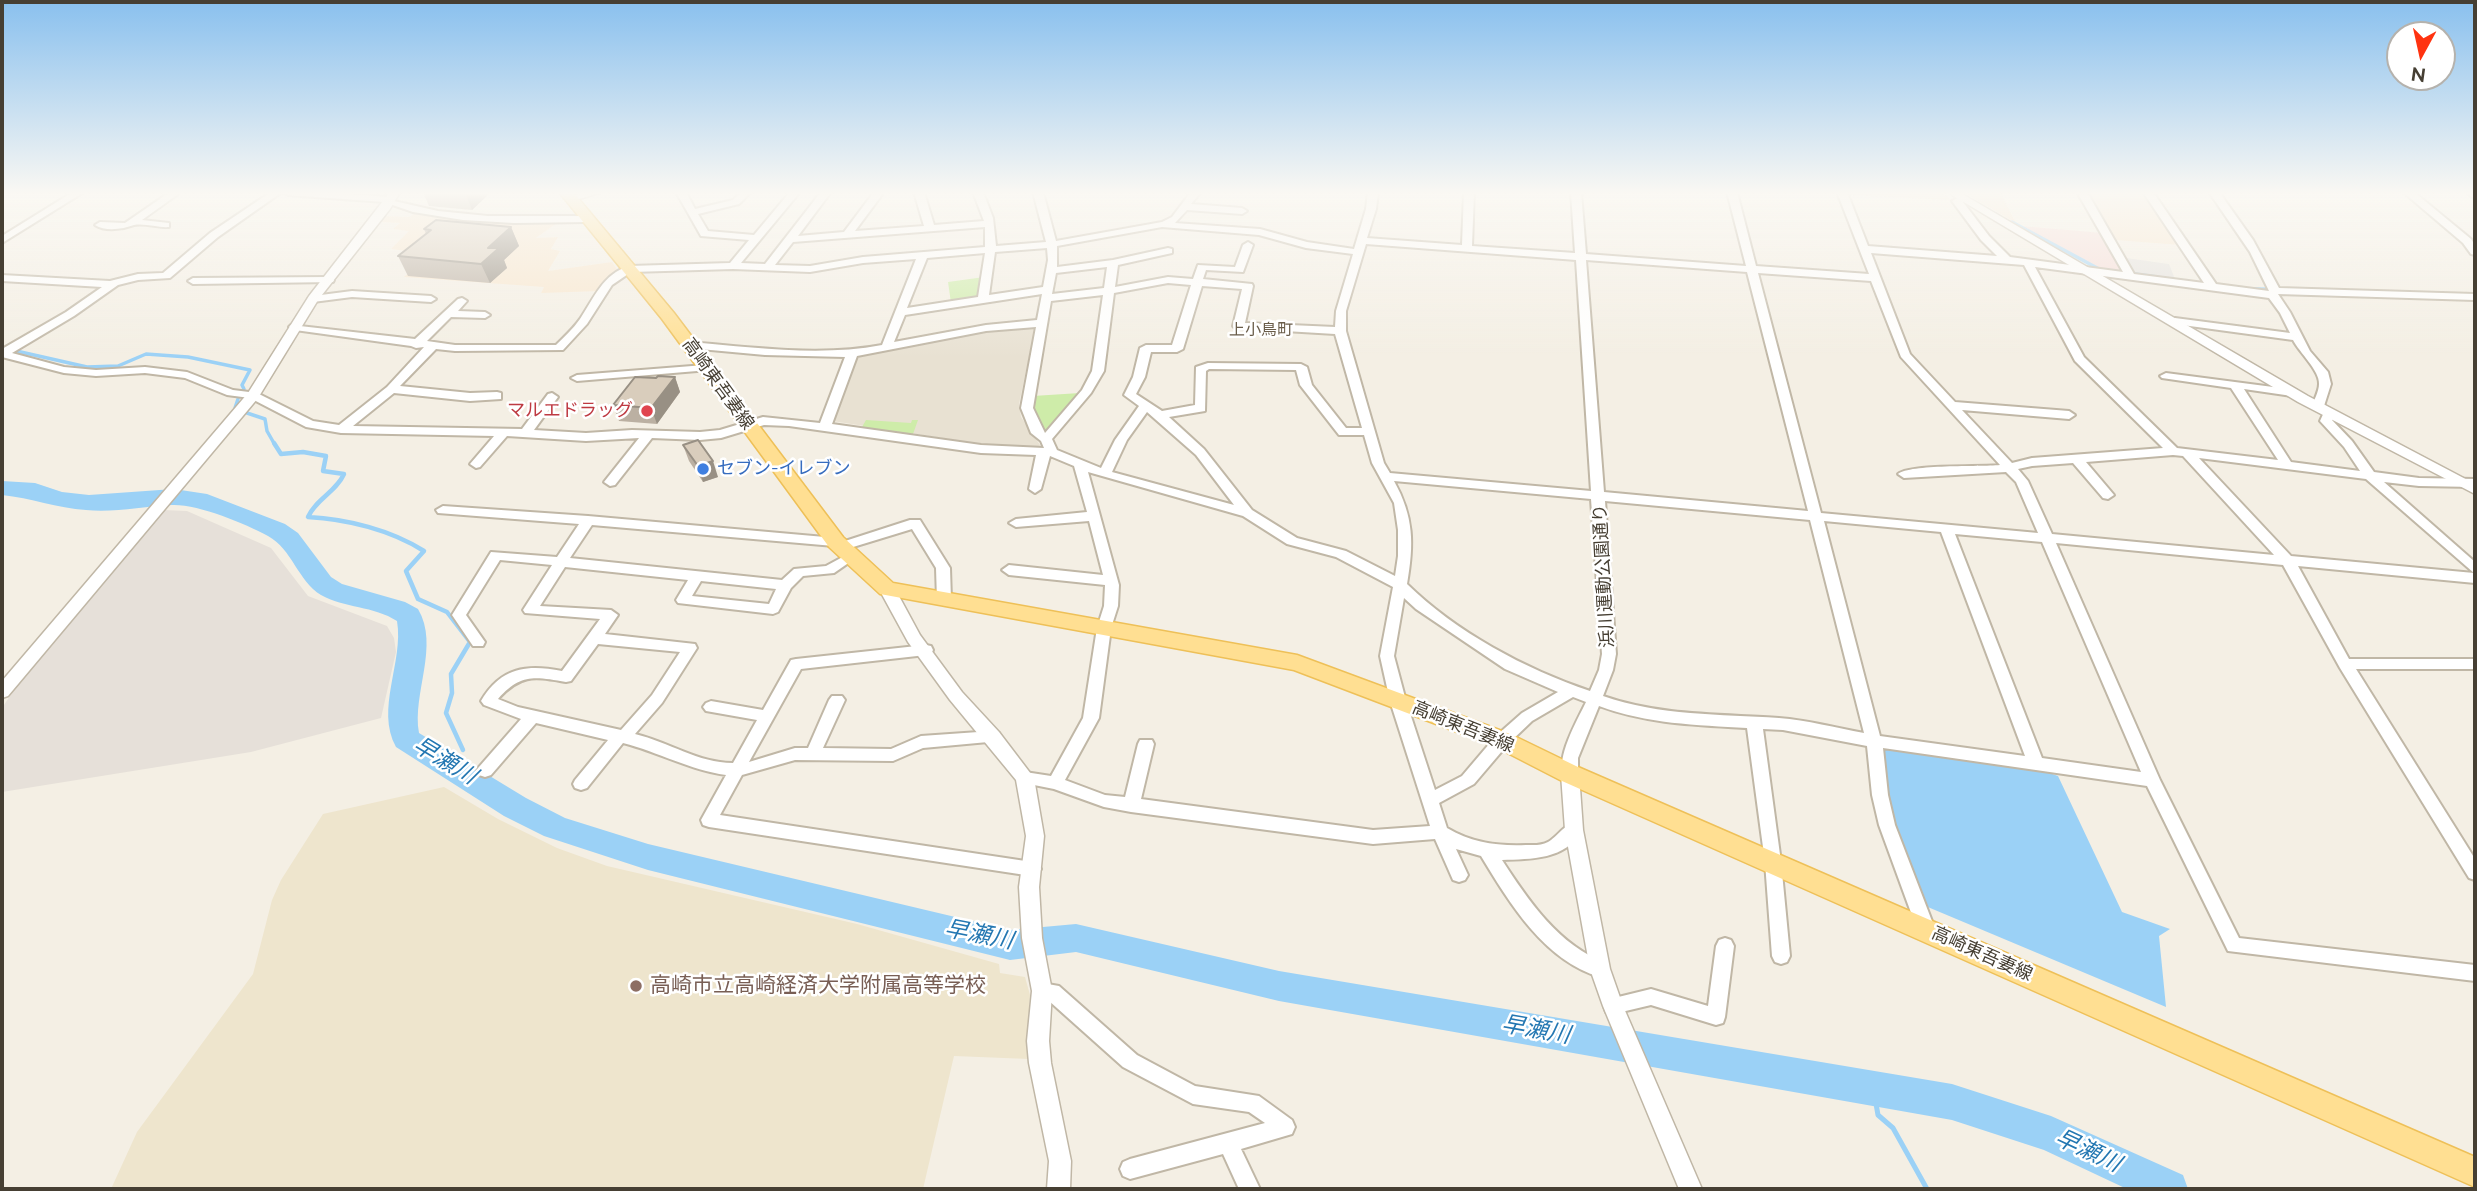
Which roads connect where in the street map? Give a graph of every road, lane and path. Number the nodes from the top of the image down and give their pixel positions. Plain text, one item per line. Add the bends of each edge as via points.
1 (199, 248) edge
2 (354, 248) edge
3 (612, 248) edge
4 (750, 248) edge
5 (785, 248) edge
6 (1022, 248) edge
7 (1052, 248) edge
8 (1247, 248) edge
9 (1359, 248) edge
10 (1444, 248) edge
11 (1467, 248) joint
12 (1580, 248) edge
13 (1746, 248) edge
14 (1995, 248) edge
15 (2049, 248) edge
16 (2114, 248) edge
17 (2186, 248) edge
18 (2253, 248) edge
19 (1864, 249) joint
20 (993, 250) junction
21 (1168, 251) dead end
22 (922, 257) junction
23 (1581, 257) junction
24 (2007, 260) junction
25 (2027, 262) junction
26 (1113, 263) junction
27 (733, 266) junction
28 (769, 266) junction
29 (629, 269) junction
30 (2086, 269) junction
31 (1752, 270) junction
32 (1051, 271) junction
33 (2130, 275) junction
34 (2, 278) edge
35 (1875, 278) junction
36 (329, 280) junction
37 (193, 281) dead end
38 (1197, 281) junction
39 (112, 284) junction
40 (2213, 288) junction
41 (1110, 291) junction
42 (2274, 293) junction
43 (1046, 294) junction
44 (2475, 297) edge
45 (313, 299) junction
46 (431, 299) dead end
47 (463, 300) dead end
48 (984, 300) junction
49 (900, 312) junction
50 (449, 313) junction
51 (485, 315) dead end
52 (2175, 321) junction
53 (1041, 323) junction
54 (295, 327) junction
55 (1340, 331) junction
56 (2298, 337) junction
57 (416, 345) junction
58 (689, 345) junction
59 (432, 346) junction
60 (887, 346) junction
61 (852, 354) junction
62 (705, 368) junction
63 (2166, 376) dead end
64 (577, 378) dead end
65 (2235, 385) junction
66 (391, 389) junction
67 (2292, 392) junction
68 (253, 395) junction
69 (498, 396) dead end
70 (552, 397) dead end
71 (1146, 405) junction
72 (1951, 405) junction
73 (2323, 410) junction
74 (1160, 415) junction
75 (2069, 415) dead end
76 (825, 426) junction
77 (748, 427) junction
78 (341, 429) junction
79 (1368, 431) junction
80 (503, 433) junction
81 (524, 433) junction
82 (649, 434) junction
83 (1047, 448) junction
84 (2180, 452) junction
85 (2076, 458) junction
86 (475, 464) dead end
87 (1080, 465) junction
88 (2287, 465) junction
89 (2012, 469) junction
90 (1105, 474) junction
91 (1905, 474) dead end
92 (1385, 476) junction
93 (2370, 476) junction
94 (610, 482) dead end
95 (2468, 483) edge
96 (1035, 489) dead end
97 (2475, 490) edge
98 (2108, 495) dead end
99 (1599, 497) junction
100 (443, 510) dead end
101 (1248, 513) junction
102 (1814, 515) junction
103 (1094, 516) junction
104 (588, 520) junction
105 (1016, 523) dead end
106 (1945, 527) junction
107 (2048, 538) junction
108 (842, 549) junction
109 (559, 561) junction
110 (2288, 561) junction
111 (2475, 569) edge
112 (1009, 570) dead end
113 (698, 575) junction
114 (2475, 578) edge
115 (1111, 581) junction
116 (1399, 584) junction
117 (785, 585) junction
118 (887, 589) junction
119 (944, 600) junction
120 (1104, 628) junction
121 (594, 638) junction
122 (478, 642) dead end
123 (926, 650) junction
124 (2345, 664) junction
125 (2475, 664) edge
126 (1572, 691) junction
127 (2, 692) edge
128 (1594, 698) junction
129 (837, 700) dead end
130 (1398, 701) junction
131 (711, 708) dead end
132 (533, 716) junction
133 (767, 716) junction
134 (1755, 721) junction
135 (622, 737) junction
136 (993, 737) junction
137 (1502, 740) junction
138 (1874, 741) junction
139 (1146, 744) dead end
140 (813, 754) junction
141 (2036, 764) junction
142 (737, 769) junction
143 (485, 771) dead end
144 (1570, 774) junction
145 (1025, 778) junction
146 (2152, 780) junction
147 (581, 783) dead end
148 (1055, 783) junction
149 (1431, 799) junction
150 (1131, 806) junction
151 (1574, 830) junction
152 (1440, 832) junction
153 (1487, 851) junction
154 (1773, 862) junction
155 (1032, 869) junction
156 (2475, 873) edge
157 (1459, 875) dead end
158 (1926, 929) junction
159 (1725, 946) dead end
160 (1781, 956) dead end
161 (1600, 969) junction
162 (2475, 974) edge
163 (1042, 991) junction
164 (1613, 1006) junction
165 (1228, 1143) junction
166 (1129, 1169) dead end
167 (2475, 1172) edge
168 (1059, 1189) edge
169 (1250, 1189) edge
170 (1691, 1189) edge

1 - 39 street via 166,276
2 - 36 street
3 - 29 main road, 高崎東吾妻線
4 - 27 street
5 - 28 street
6 - 20 street
7 - 32 street
8 - 38 street via 1239,270 1202,267
9 - 55 street
10 - 11 street
11 - 23 street
12 - 23 street, 浜川運動公園通り
13 - 31 street
14 - 24 street
15 - 30 street
16 - 33 street
17 - 40 street
18 - 42 street
19 - 24 street
19 - 35 street
20 - 22 street
20 - 48 street
21 - 26 street
22 - 28 street via 810,269
22 - 49 street
23 - 31 street
23 - 99 street, 浜川運動公園通り
24 - 25 street
25 - 30 street
25 - 84 street via 2079,359
26 - 32 street
26 - 41 street
27 - 28 street
27 - 29 street
29 - 58 main road, 高崎東吾妻線
29 - 59 street via 617,273 559,348
30 - 33 street
30 - 52 street
31 - 35 street
31 - 102 street
32 - 43 street
33 - 40 street
34 - 39 street
35 - 72 street via 1905,355
36 - 37 street
36 - 45 street
38 - 41 street via 1167,280
38 - 55 street via 1248,286 1239,326
38 - 71 street via 1177,349 1146,348 1130,395
39 - 68 street via 2,354 75,371 187,375 230,393
40 - 42 street
41 - 43 street
41 - 83 street via 1098,371
42 - 44 street
42 - 56 street
43 - 48 street
43 - 53 street
45 - 46 street via 352,294
45 - 54 street
47 - 50 street
48 - 49 street
49 - 60 street
50 - 51 street
50 - 57 street
52 - 56 street
52 - 67 street
53 - 60 street
53 - 83 street via 1027,408
54 - 57 street
54 - 68 street
55 - 79 street
56 - 73 street via 2322,372
57 - 59 street
58 - 61 street
58 - 62 main road, 高崎東吾妻線
59 - 66 street
60 - 61 street
61 - 76 street
62 - 64 street
62 - 77 main road, 高崎東吾妻線
63 - 65 street
65 - 67 street
65 - 88 street
66 - 69 street
66 - 78 street
67 - 73 street
68 - 78 street via 310,424
68 - 127 street
70 - 81 street
71 - 74 street
71 - 90 street via 1121,440
72 - 75 street
72 - 89 street
73 - 93 street via 2326,421
73 - 95 street
74 - 79 street via 1201,408 1200,369 1208,366 1301,368 1306,385 1343,432
74 - 101 street via 1200,452
76 - 77 street via 763,421
76 - 83 street via 981,449
77 - 82 street via 699,436
77 - 108 main road, 高崎東吾妻線
78 - 80 street
79 - 92 street
80 - 81 street
80 - 86 street
81 - 82 street via 586,437
82 - 94 street
83 - 87 street
83 - 96 street
84 - 85 street
84 - 88 street
84 - 110 street
85 - 89 street via 2032,462
85 - 98 street
87 - 90 street
87 - 103 street
88 - 93 street
89 - 91 street
89 - 107 street
90 - 101 street
92 - 99 street
92 - 116 street via 1400,503 1405,530
93 - 95 street
93 - 111 street
95 - 97 street
99 - 102 street
99 - 128 street, 浜川運動公園通り via 1609,654
100 - 104 street
101 - 116 street via 1292,541 1340,554
102 - 106 street
102 - 138 street
103 - 105 street
103 - 115 street
104 - 108 street
104 - 109 street
106 - 107 street
106 - 141 street
107 - 110 street
107 - 146 street
108 - 117 street via 829,570 799,572
108 - 118 main road, 高崎東吾妻線
108 - 119 street via 915,523 943,568
109 - 113 street
109 - 121 street via 530,610 611,615
109 - 122 street via 496,555 459,615
110 - 114 street
110 - 124 street
112 - 115 street
113 - 117 street
113 - 117 street via 683,600 773,609
115 - 120 street via 1111,606
116 - 126 street via 1421,606 1510,665
116 - 130 street via 1387,656
118 - 119 main road, 高崎東吾妻線
118 - 123 street via 914,638
119 - 120 main road, 高崎東吾妻線
120 - 130 main road, 高崎東吾妻線 via 1297,663
120 - 148 street via 1091,718
121 - 132 street via 566,677 528,671 492,694 489,701
121 - 135 street via 690,648 657,699
123 - 133 street via 796,664
123 - 136 street via 956,696
124 - 125 street
124 - 156 street
126 - 128 street
126 - 137 street via 1527,717
128 - 134 street via 1663,717
128 - 144 street, 浜川運動公園通り via 1570,758
129 - 140 street
130 - 137 main road, 高崎東吾妻線
130 - 149 street
131 - 133 street
132 - 135 street
132 - 143 street
133 - 142 street
134 - 138 street
134 - 154 street
135 - 142 street via 701,765
135 - 147 street
136 - 140 street via 921,742 893,755
136 - 145 street
137 - 144 main road, 高崎東吾妻線
137 - 149 street via 1468,780
138 - 141 street
138 - 158 street via 1887,825
139 - 150 street
140 - 142 street via 784,756
141 - 146 street
142 - 155 street via 709,820
144 - 151 street, 浜川運動公園通り
144 - 154 main road, 高崎東吾妻線
145 - 148 street
145 - 155 street via 1035,836
146 - 162 street via 2234,945
148 - 150 street
149 - 152 street
150 - 152 street via 1373,837
151 - 153 street via 1554,847 1539,852
151 - 161 street, 浜川運動公園通り
152 - 153 street
152 - 157 street
153 - 161 street via 1540,928
154 - 158 main road, 高崎東吾妻線
154 - 160 street
155 - 163 street via 1033,946
158 - 167 main road, 高崎東吾妻線
159 - 164 street via 1716,1017 1651,997
161 - 164 street, 浜川運動公園通り
163 - 165 street via 1052,992 1141,1068 1193,1095 1252,1103 1285,1127
163 - 168 street via 1038,1041 1060,1161
164 - 170 street, 浜川運動公園通り
165 - 166 street
165 - 169 street

